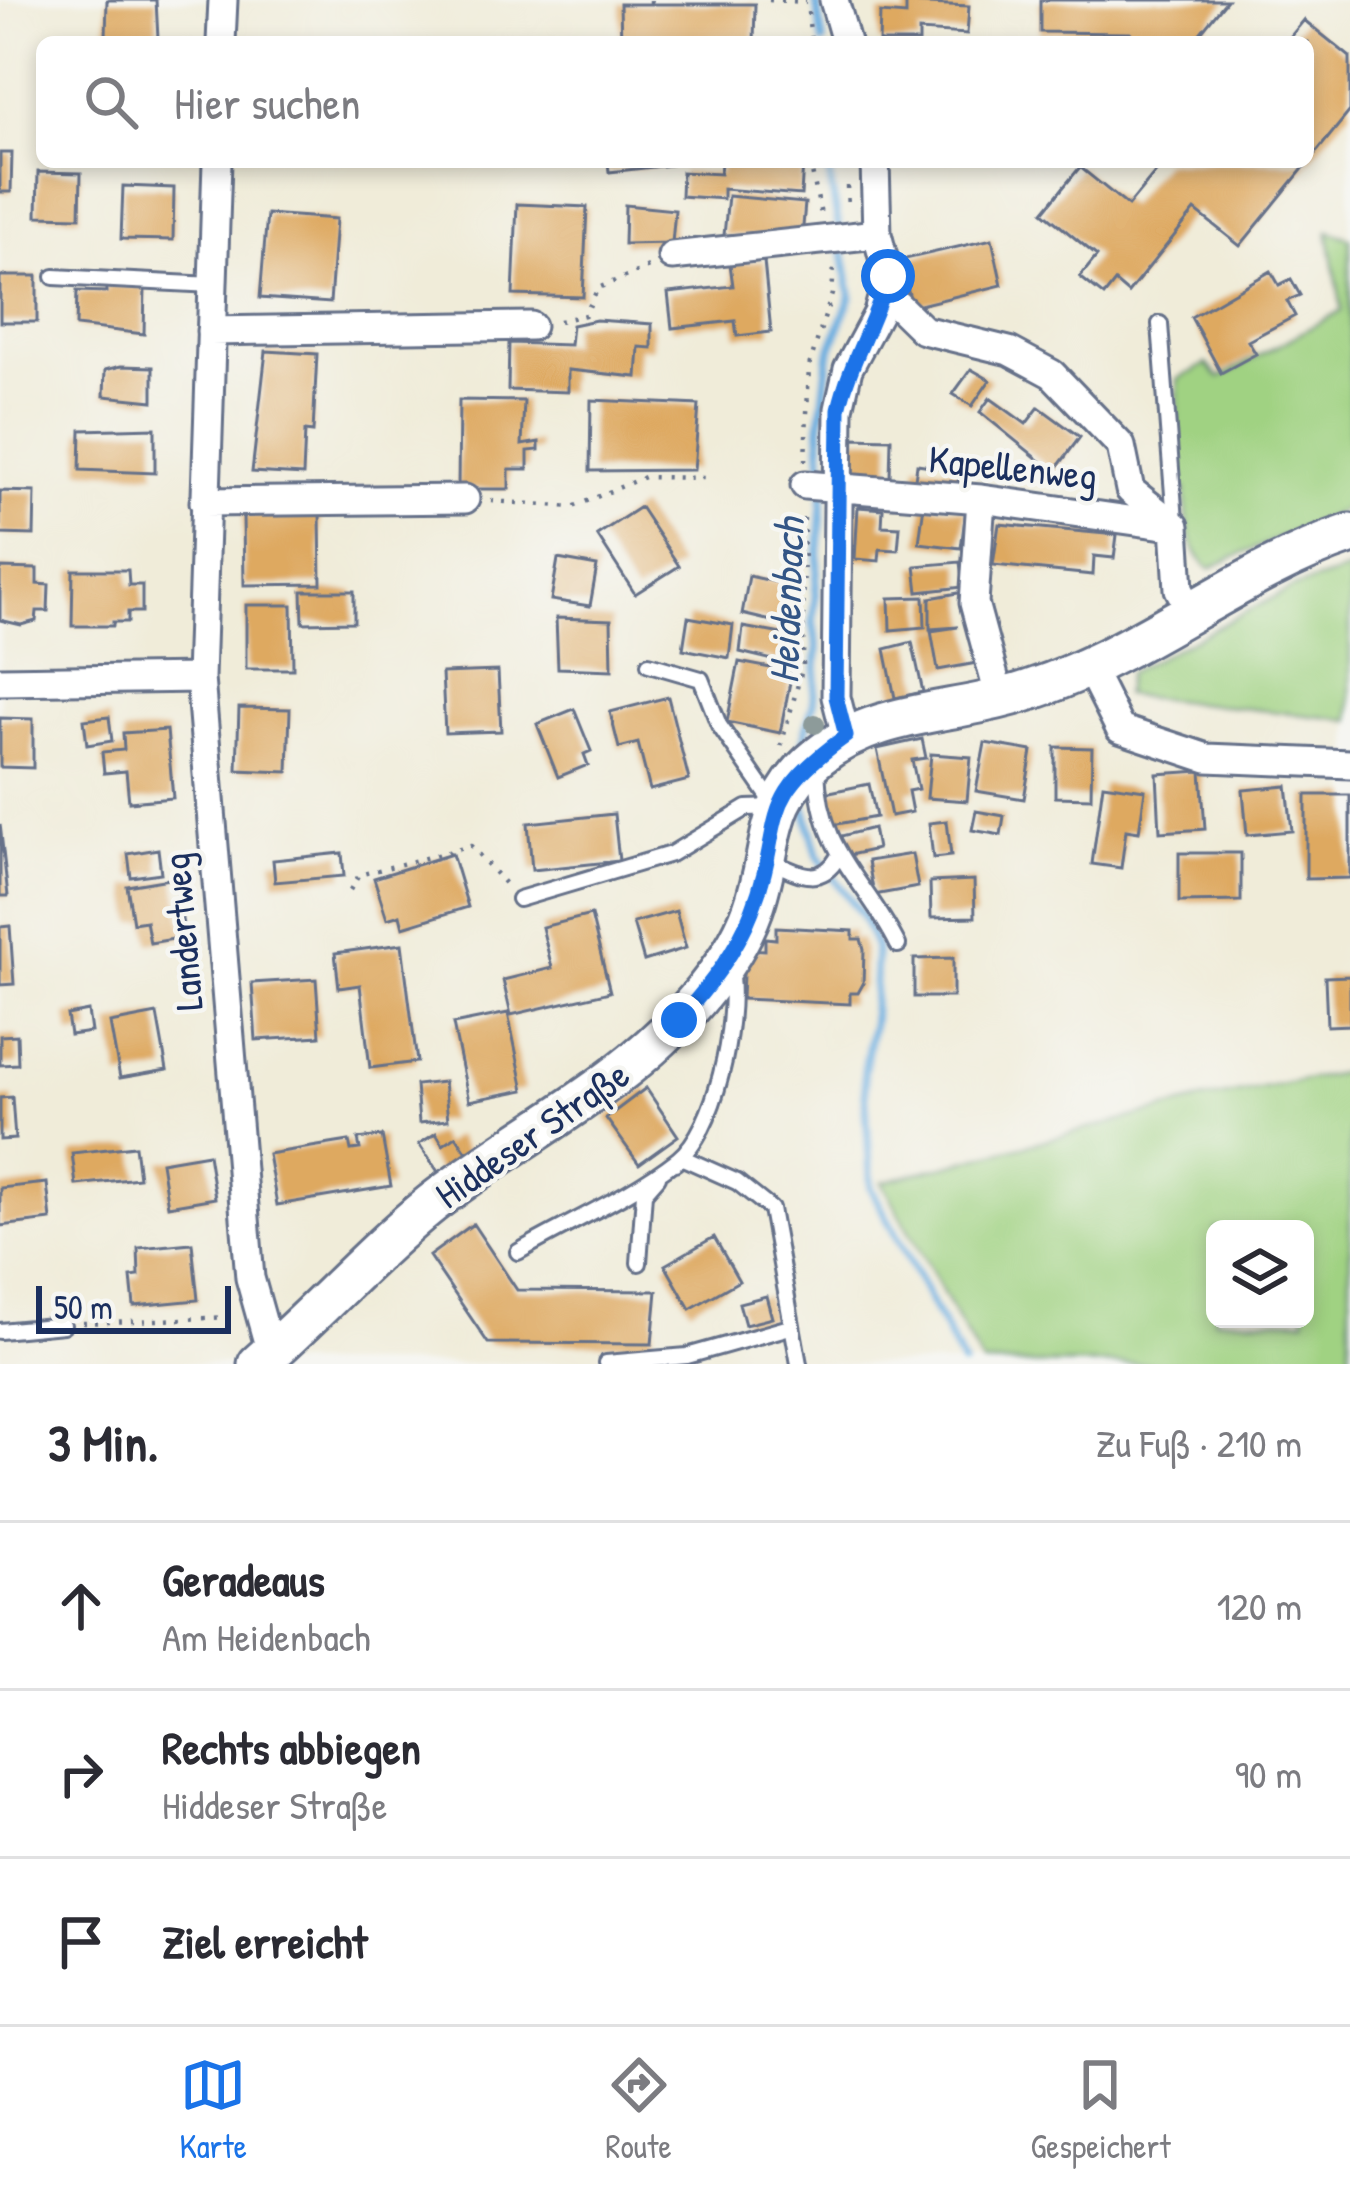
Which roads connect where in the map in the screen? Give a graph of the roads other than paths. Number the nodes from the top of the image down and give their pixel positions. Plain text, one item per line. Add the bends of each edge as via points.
1 (223, 0) edge
2 (816, 1) edge
3 (221, 36) edge
4 (842, 36) edge
5 (217, 168) edge
6 (873, 168) edge
7 (854, 237) junction
8 (672, 256) road end
9 (54, 277) dead end
10 (213, 285) junction
11 (884, 292) junction
12 (1160, 324) dead end
13 (531, 326) road end
14 (211, 331) junction
15 (805, 485) dead end
16 (842, 490) junction
17 (465, 500) road end
18 (980, 500) junction
19 (204, 502) junction
20 (1175, 526) junction
21 (1350, 534) edge
22 (1192, 613) junction
23 (649, 664) dead end
24 (1089, 667) junction
25 (200, 678) junction
26 (0, 681) edge
27 (1000, 699) junction
28 (1350, 764) edge
29 (807, 770) junction
30 (766, 859) junction
31 (831, 867) junction
32 (519, 899) road end
33 (898, 945) dead end
34 (722, 968) junction
35 (681, 1157) junction
36 (518, 1252) dead end
37 (639, 1263) dead end
38 (63, 1325) road end
39 (790, 1328) junction
40 (0, 1331) edge
41 (267, 1360) edge
42 (606, 1363) edge
43 (799, 1364) edge

1 - 3 street
2 - 4 street
5 - 10 street, Landertweg
6 - 7 street
7 - 8 street
7 - 11 street via 888,276
9 - 10 lane
10 - 14 street, Landertweg
11 - 16 street via 839,409
11 - 20 street via 923,330 1009,351 1052,374 1120,446 1130,490
12 - 20 lane
13 - 14 street
14 - 19 street, Landertweg
15 - 16 street, Kapellenweg
16 - 18 street, Kapellenweg
16 - 29 street via 836,697
17 - 19 street
18 - 20 street, Kapellenweg
18 - 27 street via 974,603
19 - 25 street, Landertweg
20 - 22 street via 1179,589
21 - 22 main road
22 - 24 main road
23 - 29 lane via 701,679 719,725
24 - 27 main road
24 - 28 street via 1120,728 1207,758
25 - 26 street
25 - 41 street, Landertweg via 250,1278
27 - 29 main road via 882,722
29 - 30 main road, Hiddeser Straße
29 - 31 lane
29 - 32 lane via 671,854
30 - 31 lane via 807,878
30 - 34 main road, Hiddeser Straße via 754,908
31 - 33 lane via 878,905
34 - 35 lane via 731,977 730,1030 700,1127
34 - 41 main road, Hiddeser Straße via 657,1044 434,1201
35 - 36 lane
35 - 37 lane via 644,1193
35 - 39 lane via 737,1182 771,1209
38 - 40 lane
39 - 42 lane via 687,1356
39 - 43 lane

